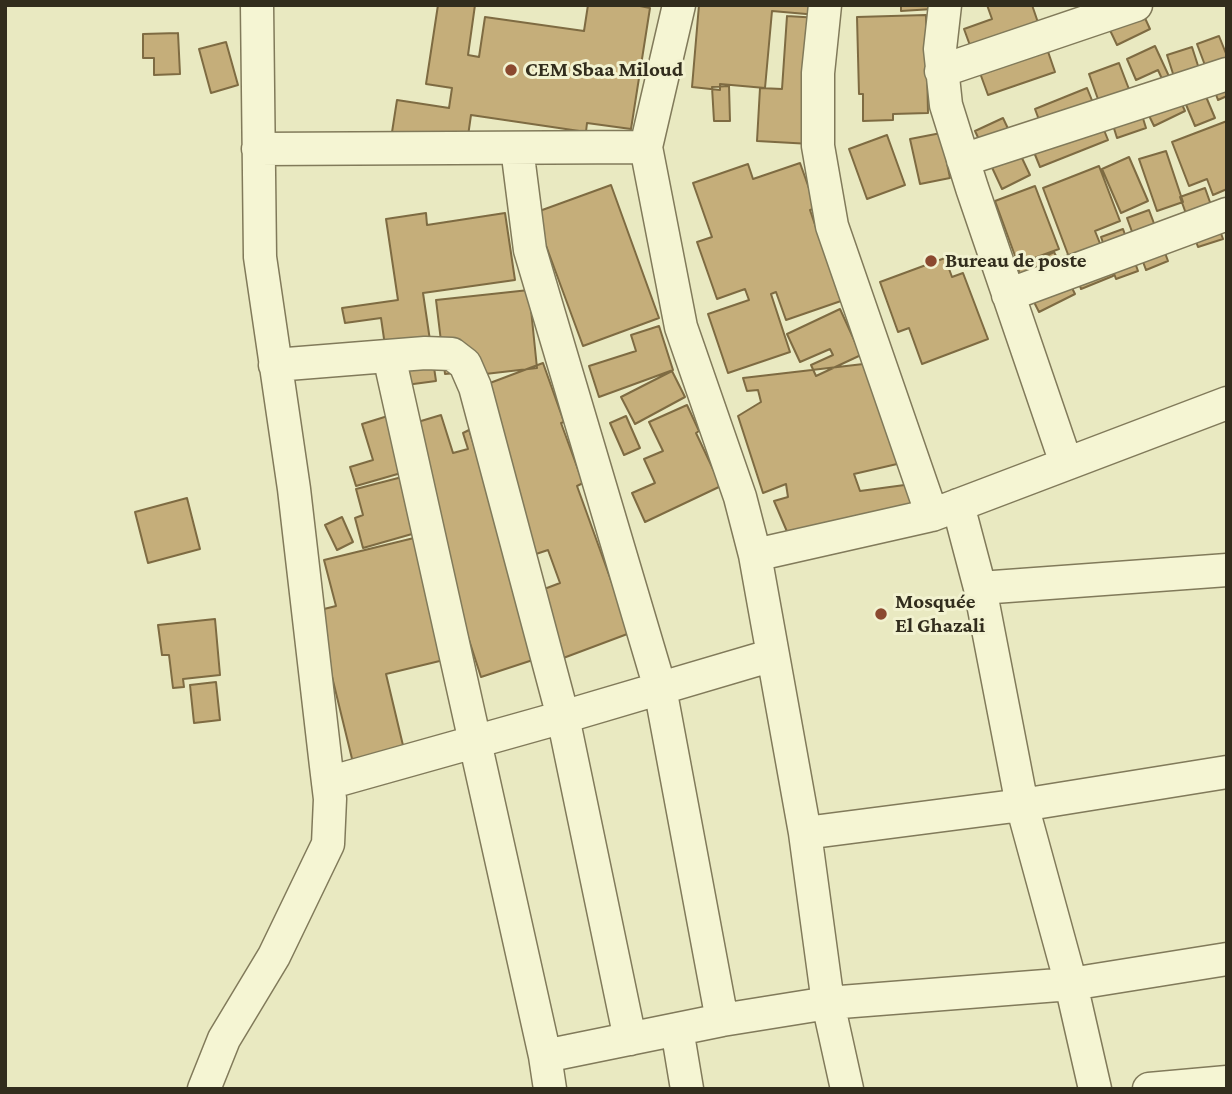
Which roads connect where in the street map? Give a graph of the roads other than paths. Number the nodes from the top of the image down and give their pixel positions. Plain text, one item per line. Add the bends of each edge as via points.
1 (257, 5) edge
2 (679, 5) edge
3 (825, 5) edge
4 (945, 5) edge
5 (1136, 5) edge
6 (941, 71) junction
7 (1227, 74) edge
8 (646, 147) junction
9 (517, 148) junction
10 (258, 149) junction
11 (963, 160) junction
12 (1227, 214) edge
13 (1008, 295) junction
14 (389, 356) junction
15 (275, 365) junction
16 (1227, 403) edge
17 (1066, 463) junction
18 (945, 510) junction
19 (755, 555) junction
20 (1227, 570) edge
21 (980, 588) junction
22 (773, 655) junction
23 (660, 688) junction
24 (563, 717) junction
25 (476, 741) junction
26 (1227, 772) edge
27 (328, 783) junction
28 (1022, 805) junction
29 (805, 833) junction
30 (1227, 959) edge
31 (1071, 984) junction
32 (828, 1003) junction
33 (722, 1020) junction
34 (677, 1029) junction
35 (630, 1039) junction
36 (545, 1056) junction
37 (1227, 1082) edge
38 (204, 1089) edge
39 (550, 1089) edge
40 (687, 1089) edge
41 (848, 1089) edge
42 (1095, 1089) edge
43 (1149, 1089) edge

1 - 10 street
2 - 8 street
3 - 18 street via 818,73 818,146 832,226
4 - 6 street
5 - 6 street
6 - 11 street
7 - 11 street
8 - 9 street
8 - 19 street via 681,327 740,497
9 - 10 street
9 - 23 street via 530,250
10 - 15 street via 260,257
11 - 13 street
12 - 13 street
13 - 17 street
14 - 15 street
14 - 24 street via 452,354 465,363
14 - 25 street
15 - 27 street
16 - 17 street
17 - 18 street
18 - 19 street
18 - 21 street
19 - 22 street
20 - 21 street
21 - 28 street
22 - 23 street
22 - 29 street
23 - 24 street
23 - 33 street
24 - 25 street
24 - 35 street
25 - 27 street
25 - 36 street
26 - 28 street
27 - 38 street via 328,844 274,956 224,1039
28 - 29 street
28 - 31 street
29 - 32 street
30 - 31 street
31 - 32 street
31 - 42 street
32 - 33 street
32 - 41 street
33 - 34 street
34 - 35 street
34 - 40 street
35 - 36 street
36 - 39 street
37 - 43 street

